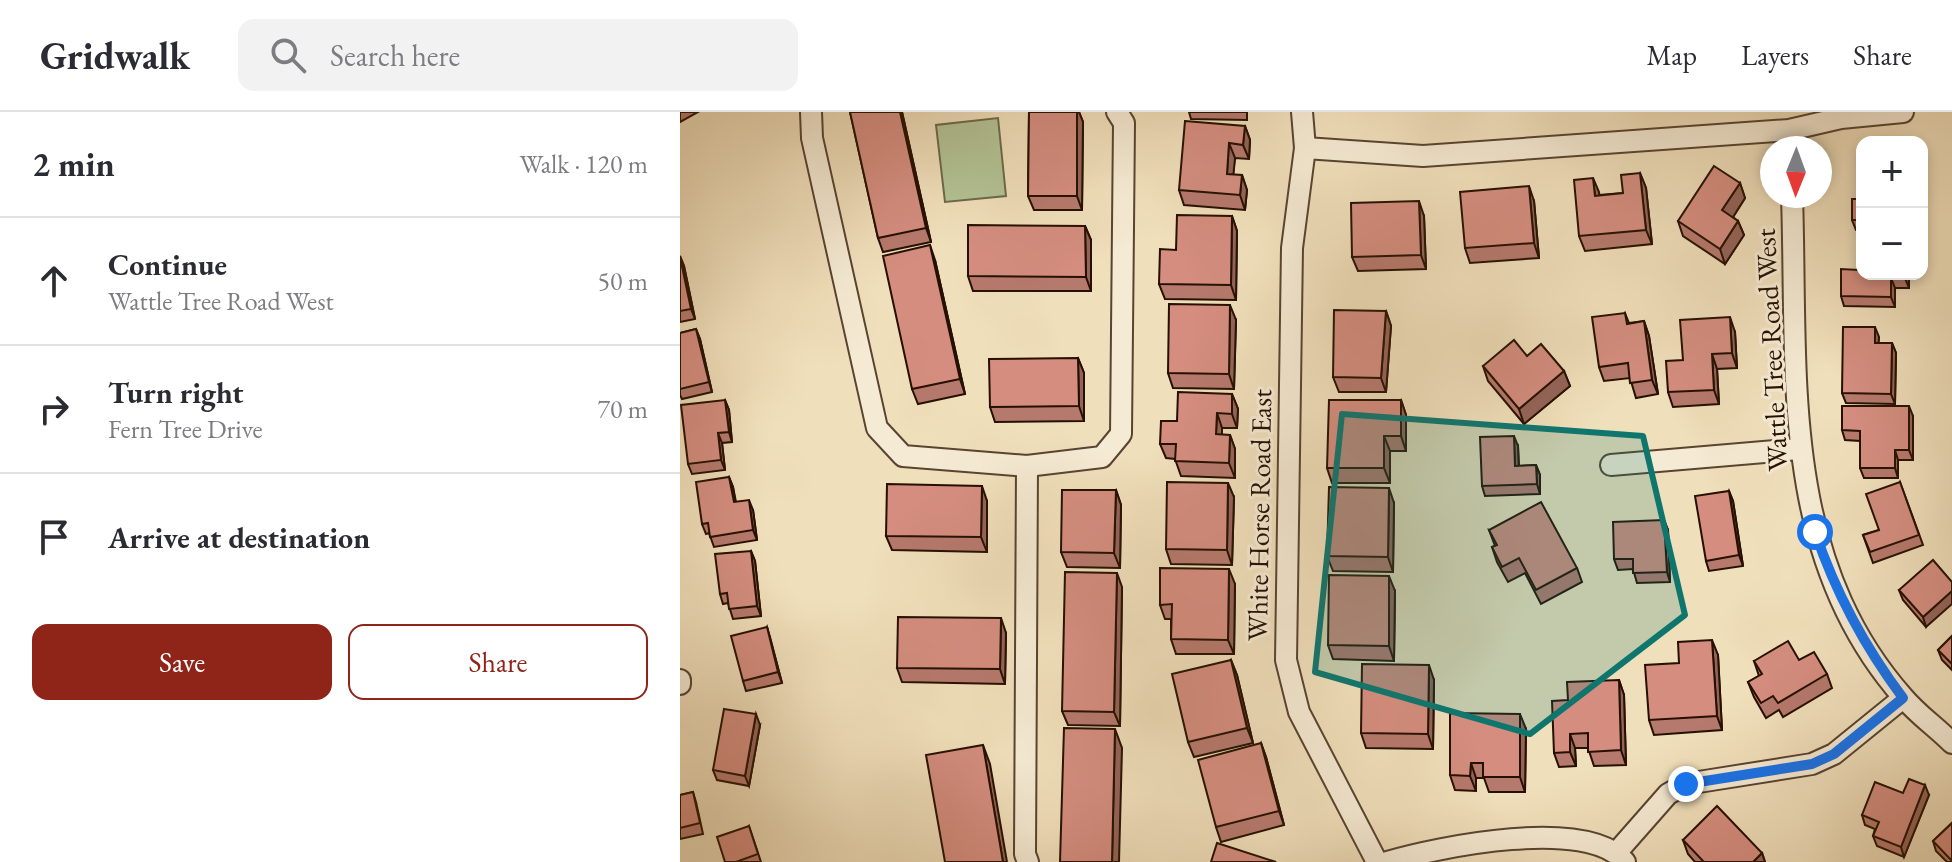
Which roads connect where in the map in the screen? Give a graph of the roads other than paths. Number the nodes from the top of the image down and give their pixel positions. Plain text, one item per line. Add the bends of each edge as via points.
1 (811, 112) edge
2 (1117, 112) edge
3 (1302, 112) edge
4 (1903, 112) edge
5 (1797, 136) edge
6 (1760, 140) edge
7 (1305, 148) junction
8 (1792, 208) edge
9 (1799, 449) junction
10 (1611, 465) dead end
11 (1027, 466) junction
12 (1903, 698) junction
13 (1952, 743) edge
14 (1621, 857) edge
15 (1028, 862) edge
16 (1377, 862) edge
17 (1387, 862) edge

1 - 11 street via 812,138 877,428 903,456
2 - 11 street via 1124,123 1121,434 1102,457
3 - 7 street, White Horse Road East
4 - 5 street via 1841,118
6 - 7 street via 1423,156
7 - 16 street, White Horse Road East via 1292,248 1286,660 1304,724
8 - 9 street, Wattle Tree Road West
9 - 10 street
9 - 12 street, Wattle Tree Road West via 1815,532 1833,585
11 - 15 street
12 - 13 street, Wattle Tree Road West
12 - 14 street via 1834,754 1812,764 1686,784 1668,794
14 - 17 street via 1586,841 1535,839 1475,843

